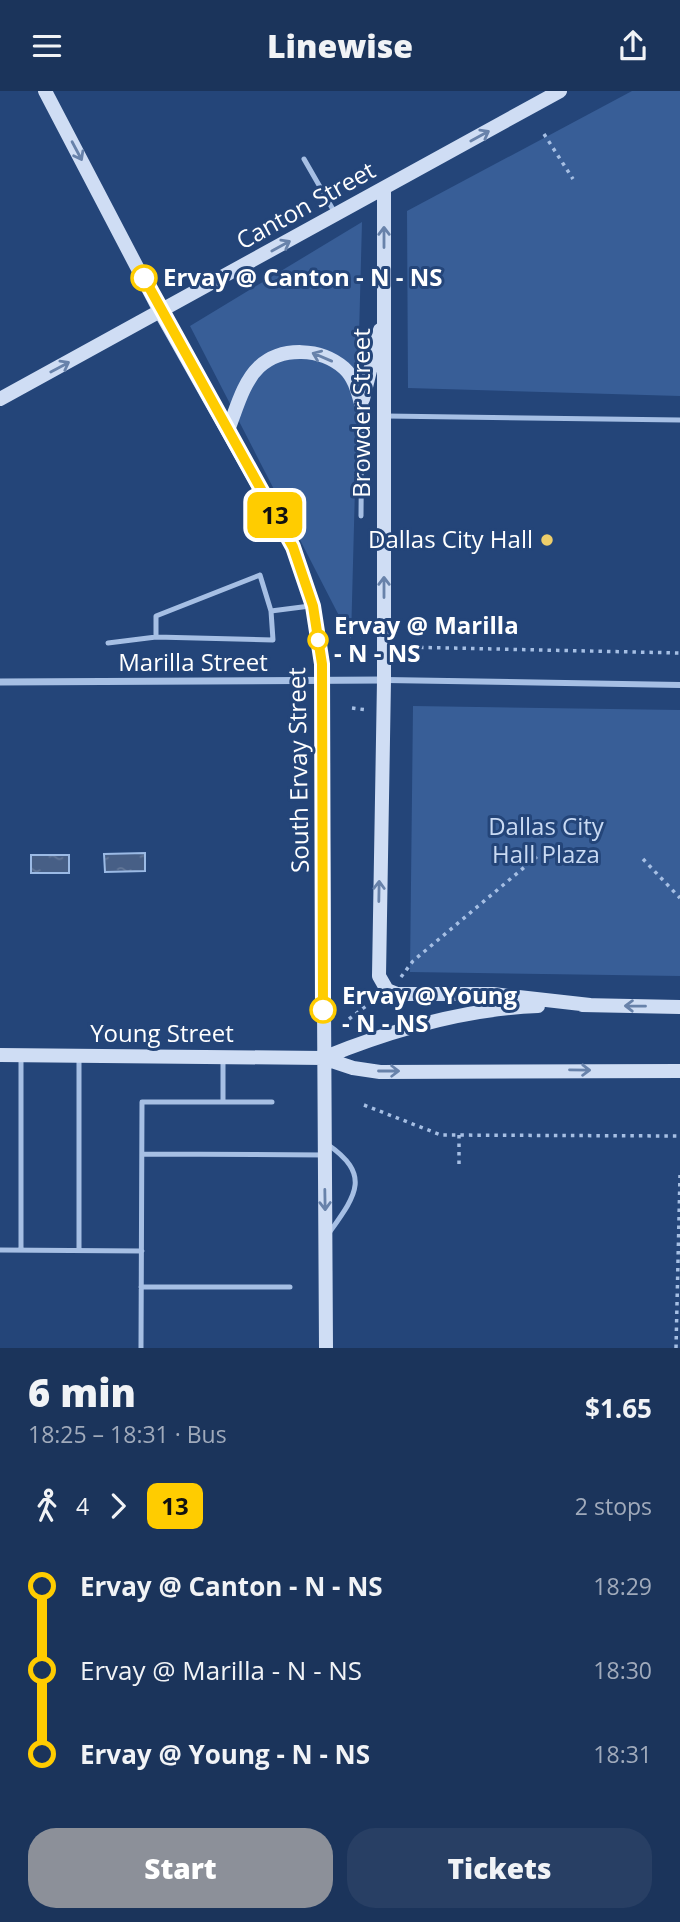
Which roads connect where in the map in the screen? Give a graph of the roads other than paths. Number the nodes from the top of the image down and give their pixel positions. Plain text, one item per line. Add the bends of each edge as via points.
1 (45, 91) edge
2 (552, 93) edge
3 (304, 159) dead end
4 (384, 189) junction
5 (337, 215) junction
6 (385, 310) junction
7 (162, 313) junction
8 (0, 399) edge
9 (362, 407) junction
10 (385, 416) junction
11 (680, 420) edge
12 (228, 430) junction
13 (360, 516) dead end
14 (313, 606) junction
15 (271, 611) junction
16 (156, 637) junction
17 (108, 643) dead end
18 (384, 680) junction
19 (322, 681) junction
20 (0, 682) edge
21 (680, 685) edge
22 (590, 1005) junction
23 (680, 1007) edge
24 (0, 1055) edge
25 (21, 1055) junction
26 (79, 1056) junction
27 (223, 1057) junction
28 (323, 1058) junction
29 (680, 1071) edge
30 (223, 1102) junction
31 (272, 1102) dead end
32 (325, 1148) junction
33 (142, 1154) junction
34 (326, 1239) junction
35 (0, 1249) edge
36 (21, 1250) junction
37 (79, 1250) junction
38 (142, 1251) junction
39 (141, 1287) junction
40 (290, 1287) dead end
41 (141, 1348) edge
42 (326, 1348) edge

1 -> 7 main road, South Ervay Street
4 -> 2 main road, Canton Street
3 - 5 lane
4 - 5 main road, Canton Street
6 -> 4 main road, Browder Street
7 -> 5 main road, Canton Street
6 - 9 main road
6 - 10 main road, Browder Street
8 -> 7 main road, Canton Street
7 - 12 main road, South Ervay Street
9 -> 12 main road via 356,385 345,369 326,357 308,351 276,356 252,376
9 - 13 lane
10 - 11 lane
18 -> 10 main road, Browder Street
12 - 14 main road, South Ervay Street via 293,547
14 - 15 lane
14 - 19 main road, South Ervay Street
15 - 16 lane via 273,640
15 - 16 lane via 260,575 156,616
16 - 17 lane
18 - 19 street, Marilla Street
18 - 21 street, Marilla Street
22 -> 18 main road, Browder Street via 493,994 397,994 381,983
19 - 20 street, Marilla Street
19 - 28 main road, South Ervay Street
23 -> 22 main road, Young Street
22 - 28 main road, Young Street via 466,1014 374,1037
24 - 25 main road, Young Street
25 - 26 main road, Young Street
25 - 36 lane
26 - 27 main road, Young Street
26 - 37 lane
27 - 28 main road, Young Street
27 - 30 lane
28 -> 29 main road, Young Street via 380,1072
28 - 32 main road, South Ervay Street
30 - 31 lane
30 - 33 lane via 142,1102
32 - 33 lane
32 -> 34 main road, South Ervay Street
32 - 34 lane via 348,1158 354,1169 351,1201
33 - 38 lane
34 - 42 main road, South Ervay Street
35 - 36 lane
36 - 37 lane
37 - 38 lane
38 - 39 lane
39 - 40 lane
39 - 41 lane

